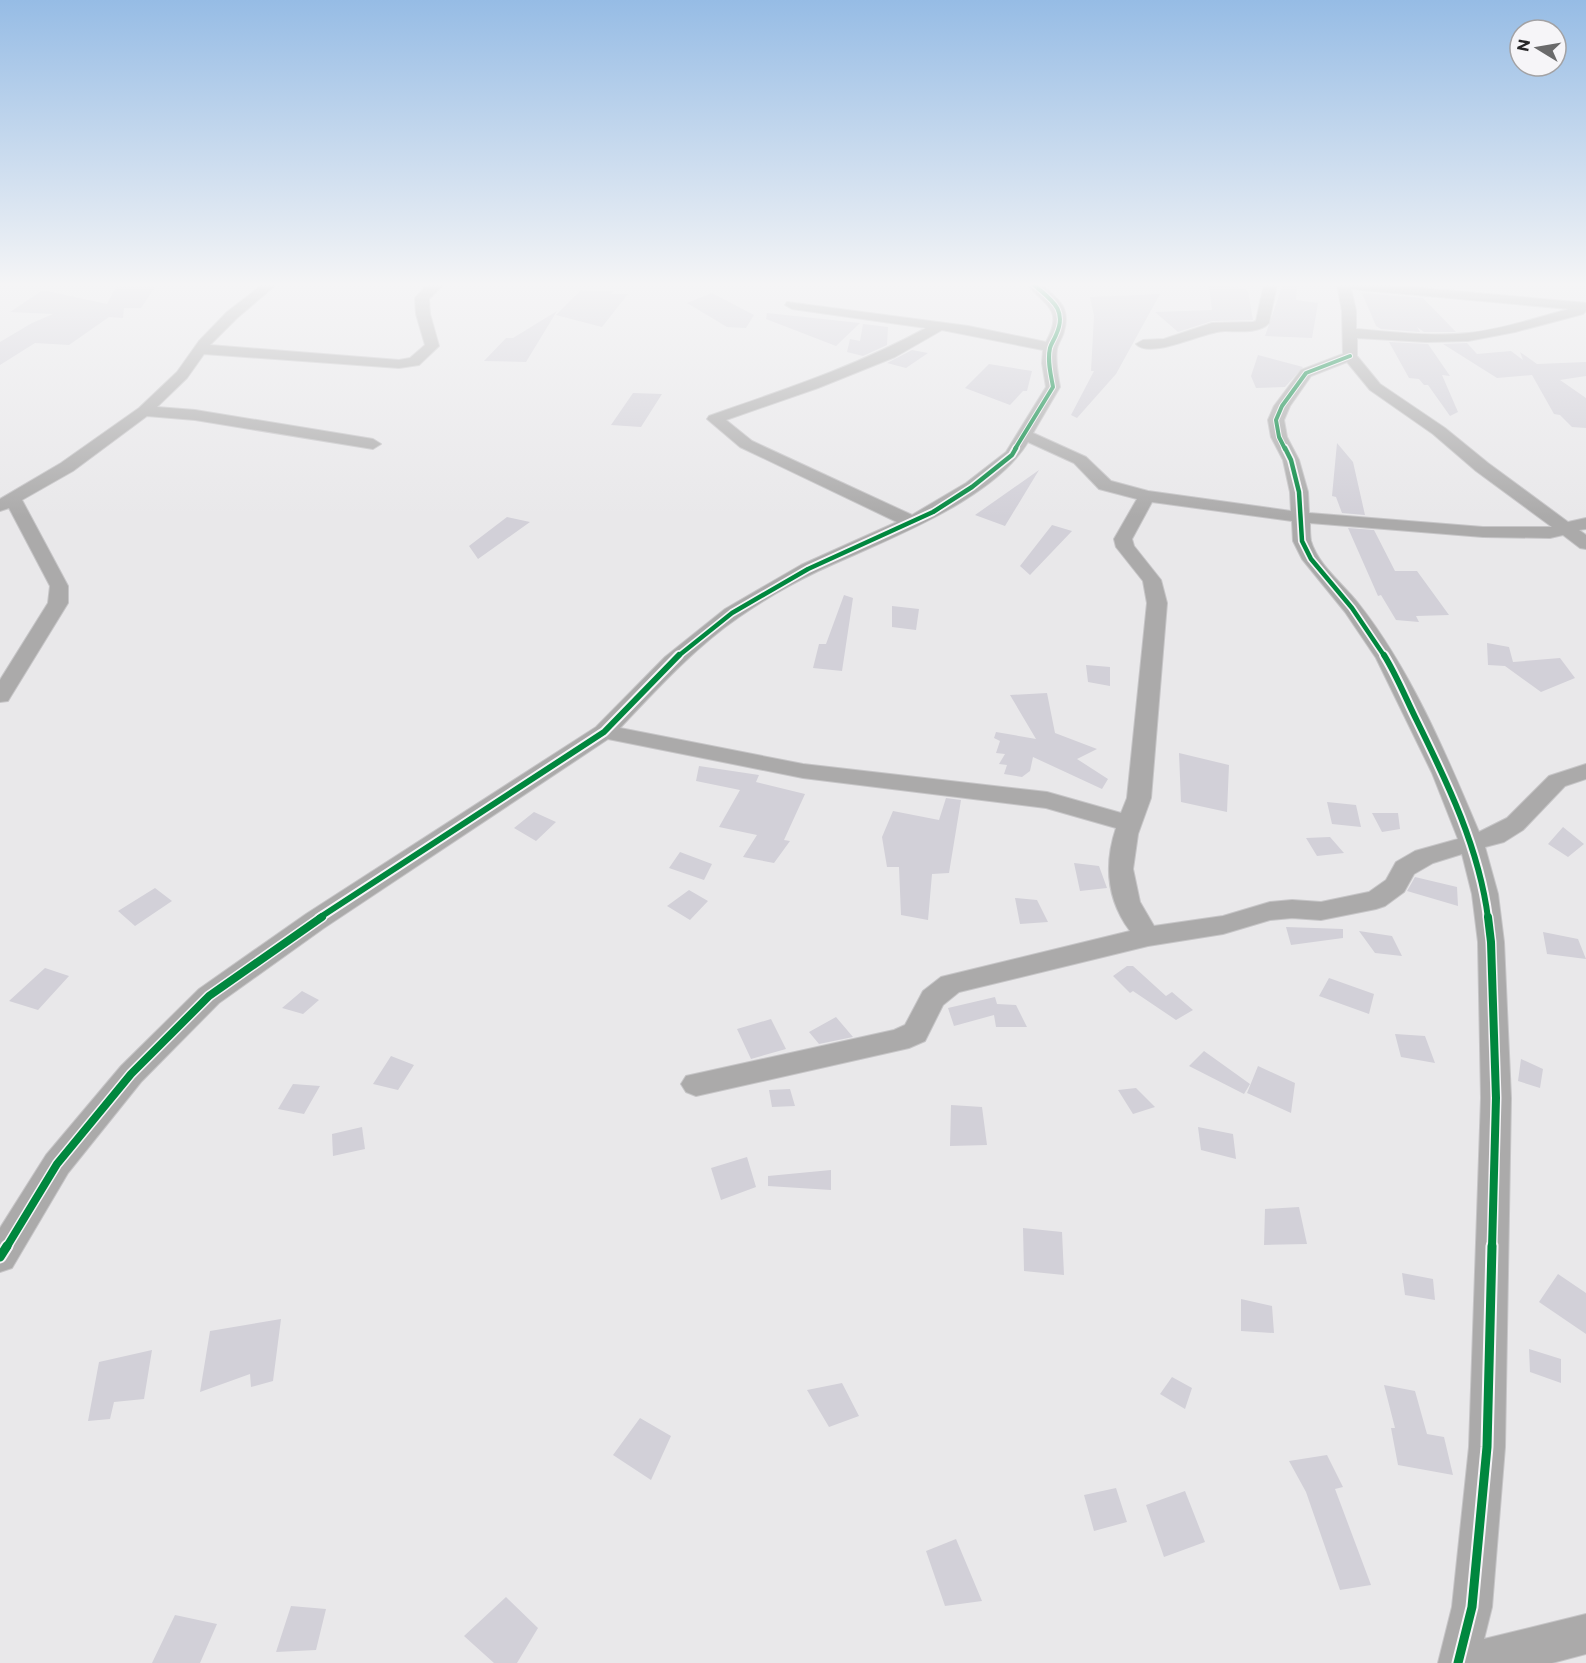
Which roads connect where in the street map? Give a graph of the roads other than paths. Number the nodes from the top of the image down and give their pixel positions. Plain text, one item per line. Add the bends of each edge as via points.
1 (192, 362) edge
2 (367, 362) edge
3 (414, 362) edge
4 (871, 362) edge
5 (1049, 362) edge
6 (1324, 362) edge
7 (1360, 362) edge
8 (144, 411) junction
9 (1024, 435) junction
10 (373, 444) dead end
11 (1147, 496) junction
12 (3, 504) edge
13 (1299, 517) junction
14 (912, 522) junction
15 (1586, 523) edge
16 (1568, 530) junction
17 (1586, 544) edge
18 (0, 696) edge
19 (604, 732) junction
20 (1586, 771) edge
21 (1128, 824) junction
22 (1472, 844) junction
23 (1149, 936) junction
24 (696, 1084) dead end
25 (0, 1257) edge
26 (1586, 1635) edge
27 (1458, 1663) edge
28 (1472, 1663) edge

1 - 8 street
2 - 3 street
4 - 14 street via 784,397 715,418 746,444
5 - 9 street via 1053,387
6 - 13 street via 1306,373 1276,420 1299,492
7 - 16 street via 1376,387
8 - 10 street via 195,415
8 - 12 street via 67,467
9 - 11 street via 1080,460 1105,485
9 - 14 street via 1012,455 972,487
11 - 13 street
11 - 21 street via 1123,539 1152,580 1157,603 1139,798
12 - 18 street via 59,586 58,603
13 - 16 street via 1482,532 1527,534
13 - 22 street via 1302,541 1311,559 1386,657 1443,773
14 - 19 street via 807,569 732,614 672,661
15 - 16 street
16 - 17 street
19 - 21 street via 803,771 1047,800
19 - 25 street via 315,921 209,996 131,1074 57,1164
20 - 22 street via 1557,782 1515,824
21 - 23 street via 1119,862 1126,896 1137,923
22 - 23 street via 1424,856 1405,868 1395,886 1376,900 1321,911 1270,911 1223,925
22 - 27 street via 1485,894 1491,942 1496,1098 1487,1447 1472,1607
23 - 24 street via 951,984 933,998 915,1033 899,1040
26 - 28 street

